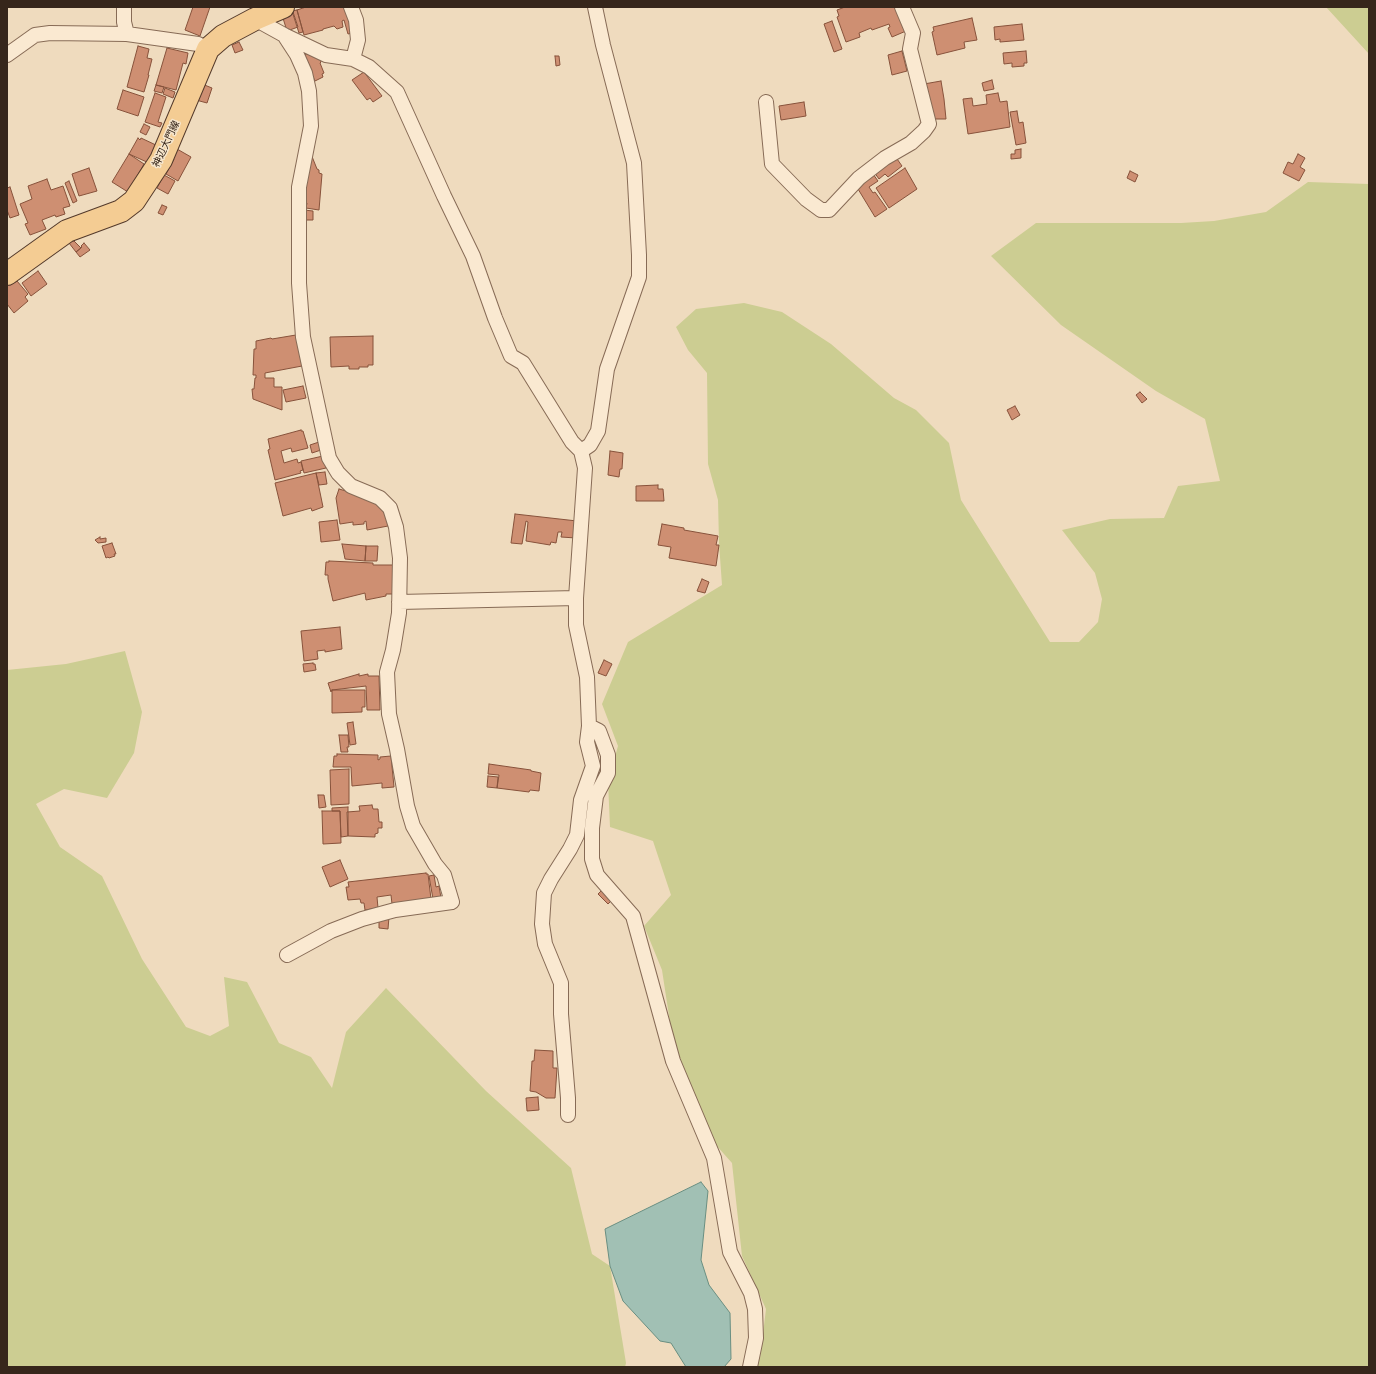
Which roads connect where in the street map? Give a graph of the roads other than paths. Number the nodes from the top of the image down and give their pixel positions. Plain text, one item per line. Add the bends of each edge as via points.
1 (124, 7) edge
2 (282, 7) edge
3 (351, 7) edge
4 (595, 7) edge
5 (902, 7) edge
6 (255, 19) junction
7 (127, 34) junction
8 (284, 35) junction
9 (208, 49) junction
10 (7, 55) edge
11 (354, 59) junction
12 (766, 102) dead end
13 (7, 274) edge
14 (581, 451) junction
15 (576, 598) junction
16 (399, 602) junction
17 (589, 726) junction
18 (287, 955) dead end
19 (568, 1115) dead end
20 (750, 1367) edge

1 - 7 street
2 - 6 main road, 神辺大門線
3 - 11 street via 356,20 358,40
4 - 14 street via 634,163 639,262 638,277 607,369 598,431 590,445
5 - 12 street via 913,33 910,49 929,124 911,143 885,158 859,178 829,210 821,210 806,199 772,164
6 - 8 street
6 - 9 main road, 神辺大門線 via 223,36
7 - 9 street via 198,44
7 - 10 street via 50,33 36,36
8 - 11 street via 326,55
8 - 16 street via 306,73 309,92 311,126 299,188 299,283 303,337 328,458 351,486 380,498 390,508 396,527 400,558
9 - 13 main road, 神辺大門線 via 161,160 134,201 121,210 67,230
11 - 14 street via 369,67 397,92 473,256 511,356 523,362 572,442
14 - 15 street via 585,468
15 - 16 street
15 - 17 street via 576,625 586,677
16 - 18 street via 393,650 387,672 389,714 413,826 435,864 444,874 452,902 395,910 362,919 331,931
17 - 19 street via 587,742 593,766 581,800 577,835 544,893 542,924 545,944 560,983
17 - 20 street via 599,731 608,755 608,773 596,796 592,858 597,875 633,916 673,1061 714,1158 730,1252 751,1293 755,1310 756,1338

